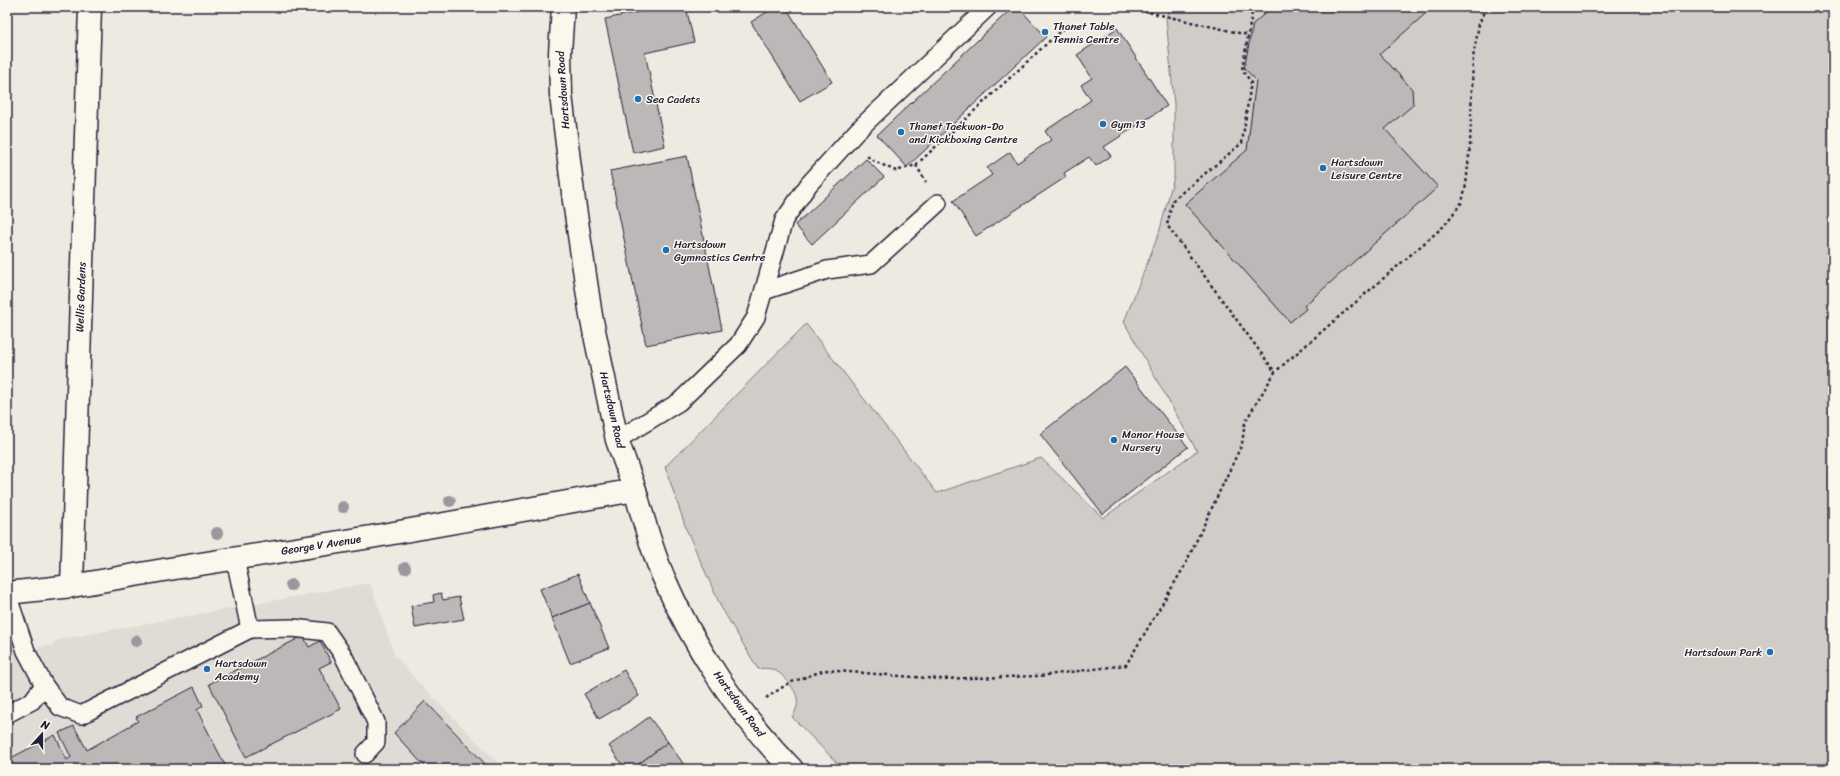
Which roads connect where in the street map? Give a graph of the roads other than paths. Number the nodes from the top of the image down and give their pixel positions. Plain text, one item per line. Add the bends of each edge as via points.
1 (90, 7) edge
2 (563, 7) edge
3 (988, 7) edge
4 (938, 203) dead end
5 (764, 291) junction
6 (617, 440) junction
7 (634, 490) junction
8 (235, 558) junction
9 (72, 586) junction
10 (7, 593) edge
11 (250, 629) junction
12 (44, 685) junction
13 (7, 714) edge
14 (365, 754) dead end
15 (792, 769) edge

1 - 9 street, Wellis Gardens
2 - 6 street, Hartsdown Road via 560,53 562,95 574,201 591,316
3 - 5 lane via 858,130 809,184 784,220
4 - 5 lane via 871,264 827,270
5 - 6 lane via 756,317 738,345 718,366 679,402
6 - 7 street, Hartsdown Road
7 - 8 street, George V Avenue via 371,537
7 - 15 street, Hartsdown Road via 662,575 688,630 744,713
8 - 9 street, George V Avenue
8 - 11 lane
9 - 10 street, George V Avenue
10 - 12 lane via 26,651
11 - 12 lane via 81,715 60,707
11 - 14 lane via 292,628 327,632 343,655 376,722 376,742
12 - 13 lane via 32,701

